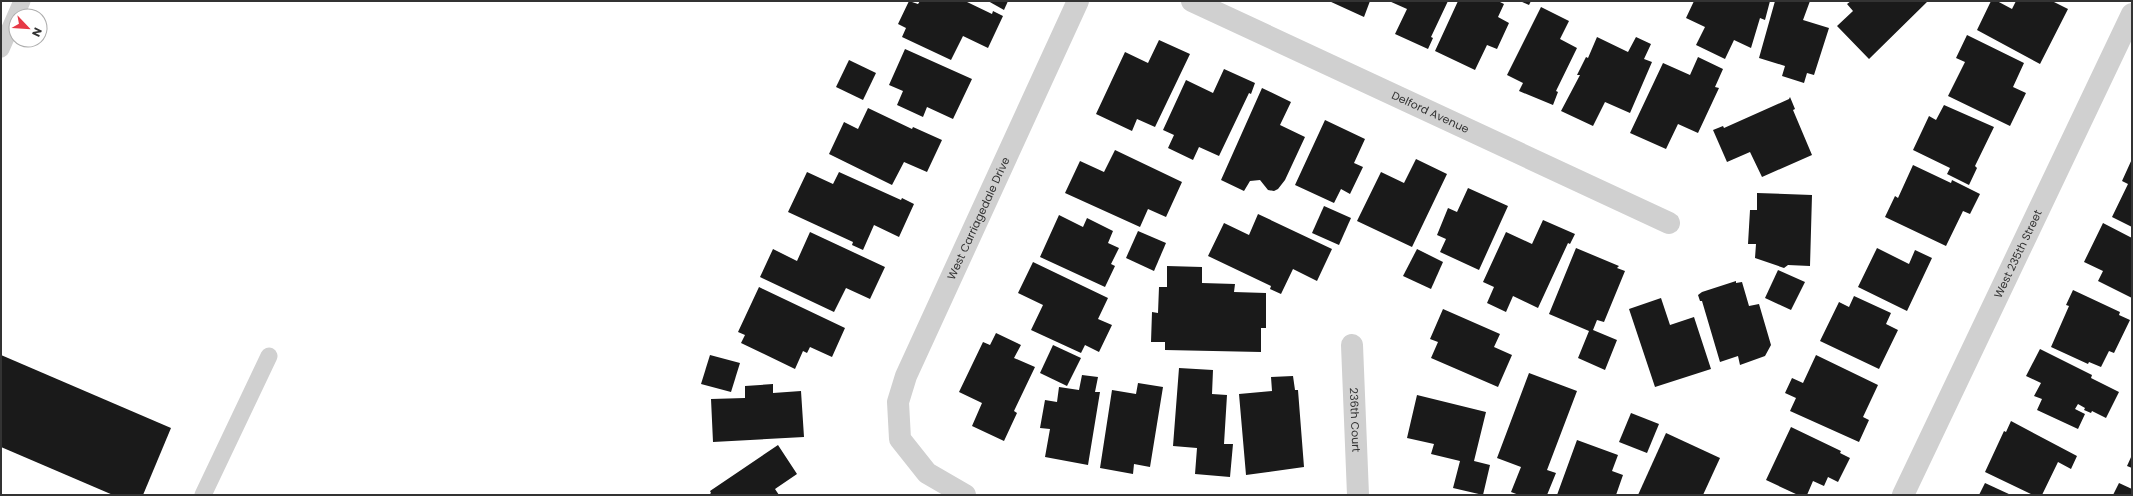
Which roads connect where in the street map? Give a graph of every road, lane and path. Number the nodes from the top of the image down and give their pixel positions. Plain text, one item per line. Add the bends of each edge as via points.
1 (22, 1) edge
2 (1078, 1) edge
3 (1192, 1) edge
4 (2132, 14) edge
5 (1, 49) edge
6 (1669, 223) dead end
7 (1352, 345) dead end
8 (269, 356) dead end
9 (203, 495) edge
10 (965, 495) edge
11 (1358, 495) edge
12 (1903, 495) edge

1 - 5 lane
2 - 10 street, West Carriagedale Drive via 906,376 898,402 900,439 927,473
3 - 6 street, Delford Avenue
4 - 12 street, West 235th Street
7 - 11 street, 236th Court
8 - 9 lane

